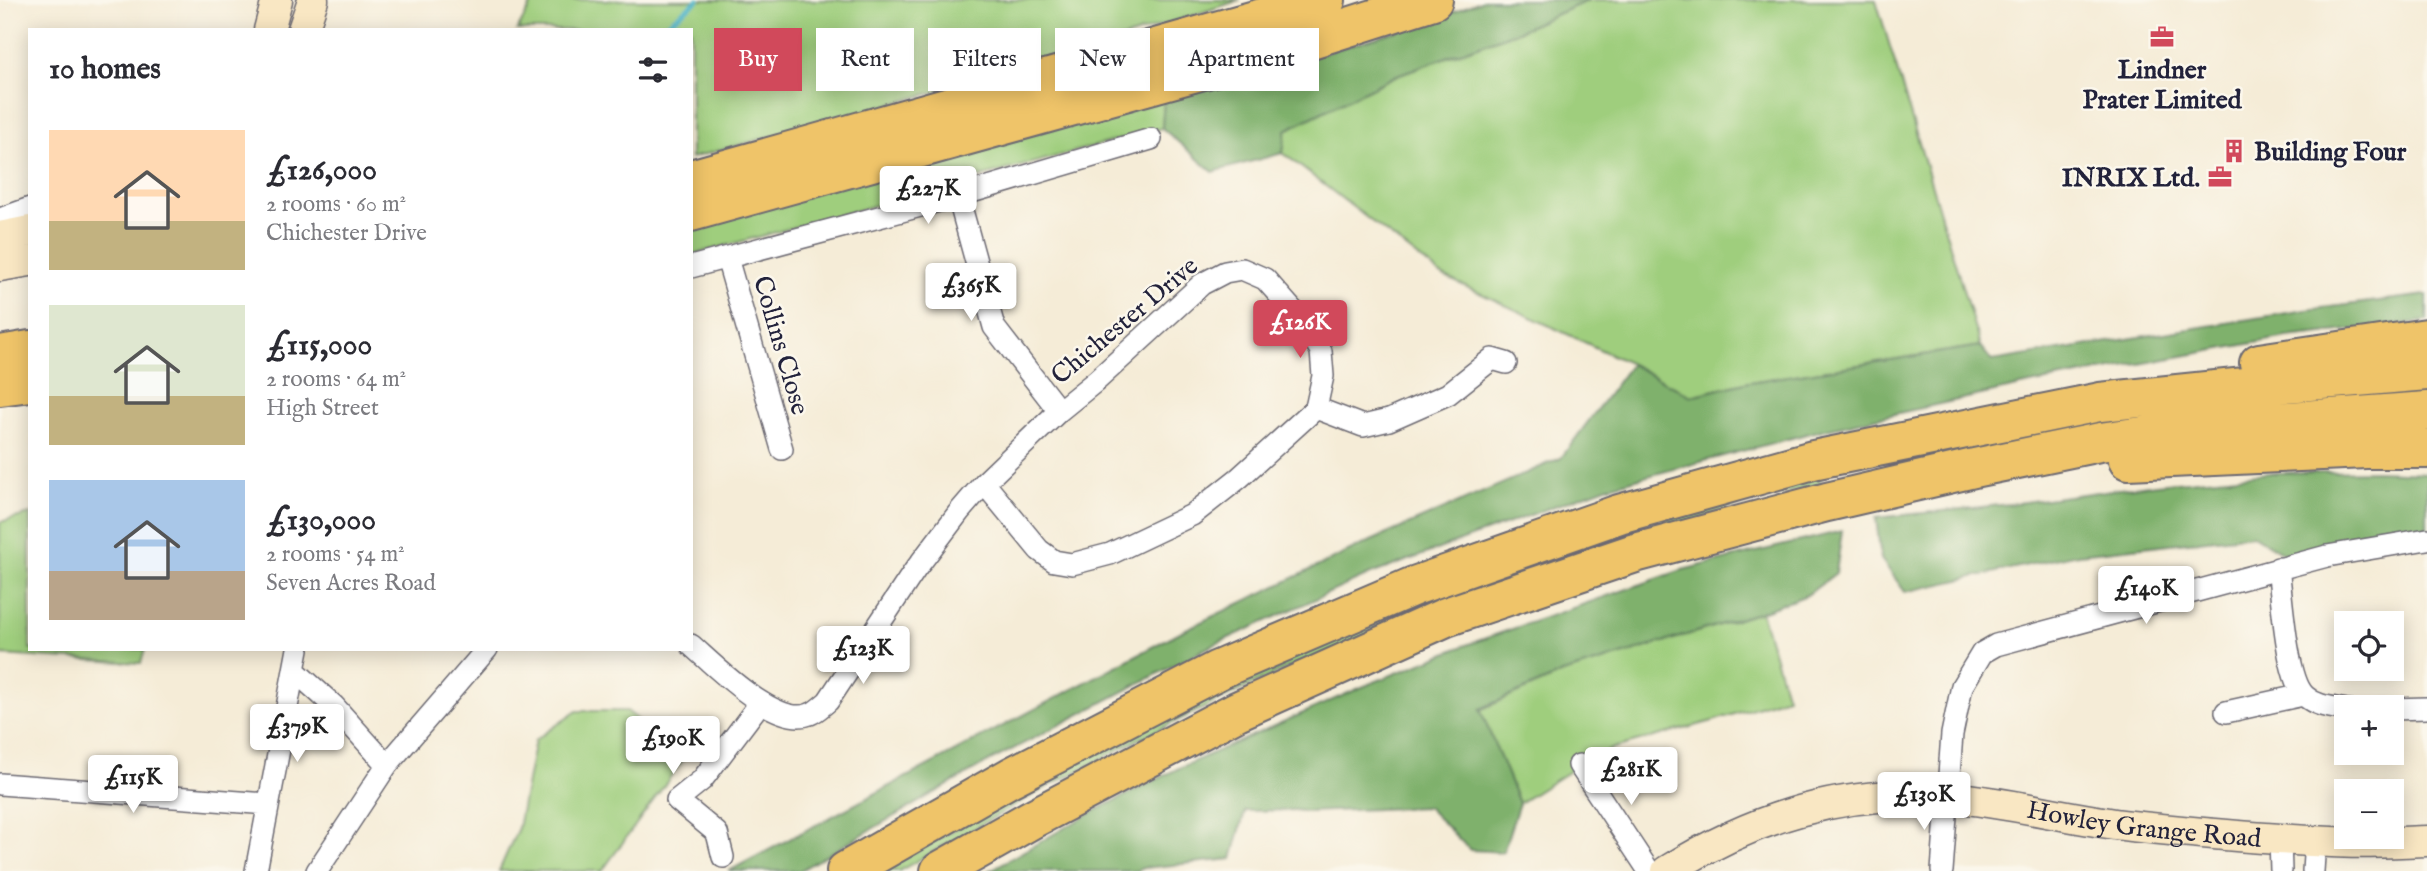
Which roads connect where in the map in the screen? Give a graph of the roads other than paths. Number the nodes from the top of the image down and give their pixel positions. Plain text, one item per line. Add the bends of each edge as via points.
1 (277, 0) edge
2 (313, 0) edge
3 (1326, 0) edge
4 (1433, 0) edge
5 (270, 28) edge
6 (304, 28) edge
7 (1151, 139) dead end
8 (693, 178) edge
9 (958, 196) junction
10 (28, 209) edge
11 (693, 211) edge
12 (0, 219) edge
13 (28, 231) edge
14 (0, 237) edge
15 (727, 258) junction
16 (28, 261) edge
17 (0, 265) edge
18 (693, 266) edge
19 (2427, 338) edge
20 (28, 350) edge
21 (0, 355) edge
22 (1506, 363) dead end
23 (2427, 371) edge
24 (28, 382) edge
25 (0, 386) edge
26 (2100, 402) junction
27 (1315, 408) junction
28 (1059, 411) junction
29 (2427, 411) edge
30 (782, 449) dead end
31 (2427, 449) edge
32 (1974, 468) junction
33 (984, 483) junction
34 (2427, 540) edge
35 (2278, 568) junction
36 (693, 647) edge
37 (485, 651) edge
38 (296, 660) edge
39 (2303, 695) junction
40 (761, 702) junction
41 (2334, 708) edge
42 (2427, 708) edge
43 (2404, 709) edge
44 (2226, 712) dead end
45 (387, 765) junction
46 (1579, 765) dead end
47 (0, 784) edge
48 (1948, 797) junction
49 (268, 804) junction
50 (2280, 838) junction
51 (2315, 841) junction
52 (2427, 841) edge
53 (723, 857) dead end
54 (320, 870) edge
55 (256, 871) edge
56 (846, 871) edge
57 (940, 871) edge
58 (1649, 871) edge
59 (1667, 871) edge
60 (1942, 871) edge
61 (2281, 871) edge
62 (2313, 871) edge

1 - 5 street
2 - 6 street
3 - 8 highway
4 - 11 highway via 1273,51
7 - 9 street
9 - 15 street
9 - 28 street via 994,327
10 - 12 street
13 - 14 street
15 - 18 street
15 - 30 street, Collins Close
16 - 17 street
19 - 26 highway via 2248,365
20 - 21 highway
22 - 27 street via 1492,359 1448,394 1389,421 1363,426
23 - 26 highway
24 - 25 highway
26 - 56 highway via 1813,460 1619,514 1414,586 1218,670 1011,777
27 - 28 street, Chichester Drive via 1323,376 1321,351 1303,322 1265,279 1242,269 1202,284
27 - 33 street via 1192,515 1110,554 1072,564 1054,561 1039,550
28 - 33 street, Chichester Drive
29 - 32 highway via 2207,427 2101,442
31 - 32 highway
32 - 57 highway via 1634,554 1446,617 1237,711
33 - 40 street, Chichester Drive via 915,570 828,701 810,715 785,715
34 - 35 street
35 - 39 street via 2285,635
35 - 48 street via 1996,645 1982,653 1962,686 1952,734
36 - 40 street, Chichester Drive
37 - 45 street
38 - 45 street
38 - 49 street
39 - 41 street
39 - 44 street
40 - 53 street via 702,780 677,800 717,833
42 - 43 street
45 - 54 street
46 - 58 street
47 - 49 street
48 - 50 street, Howley Grange Road via 2129,826
48 - 59 street, Howley Grange Road via 1879,796 1818,806 1750,827
48 - 60 street
49 - 55 street
50 - 51 street, Howley Grange Road
50 - 61 street
51 - 52 street, Howley Grange Road
51 - 62 street

